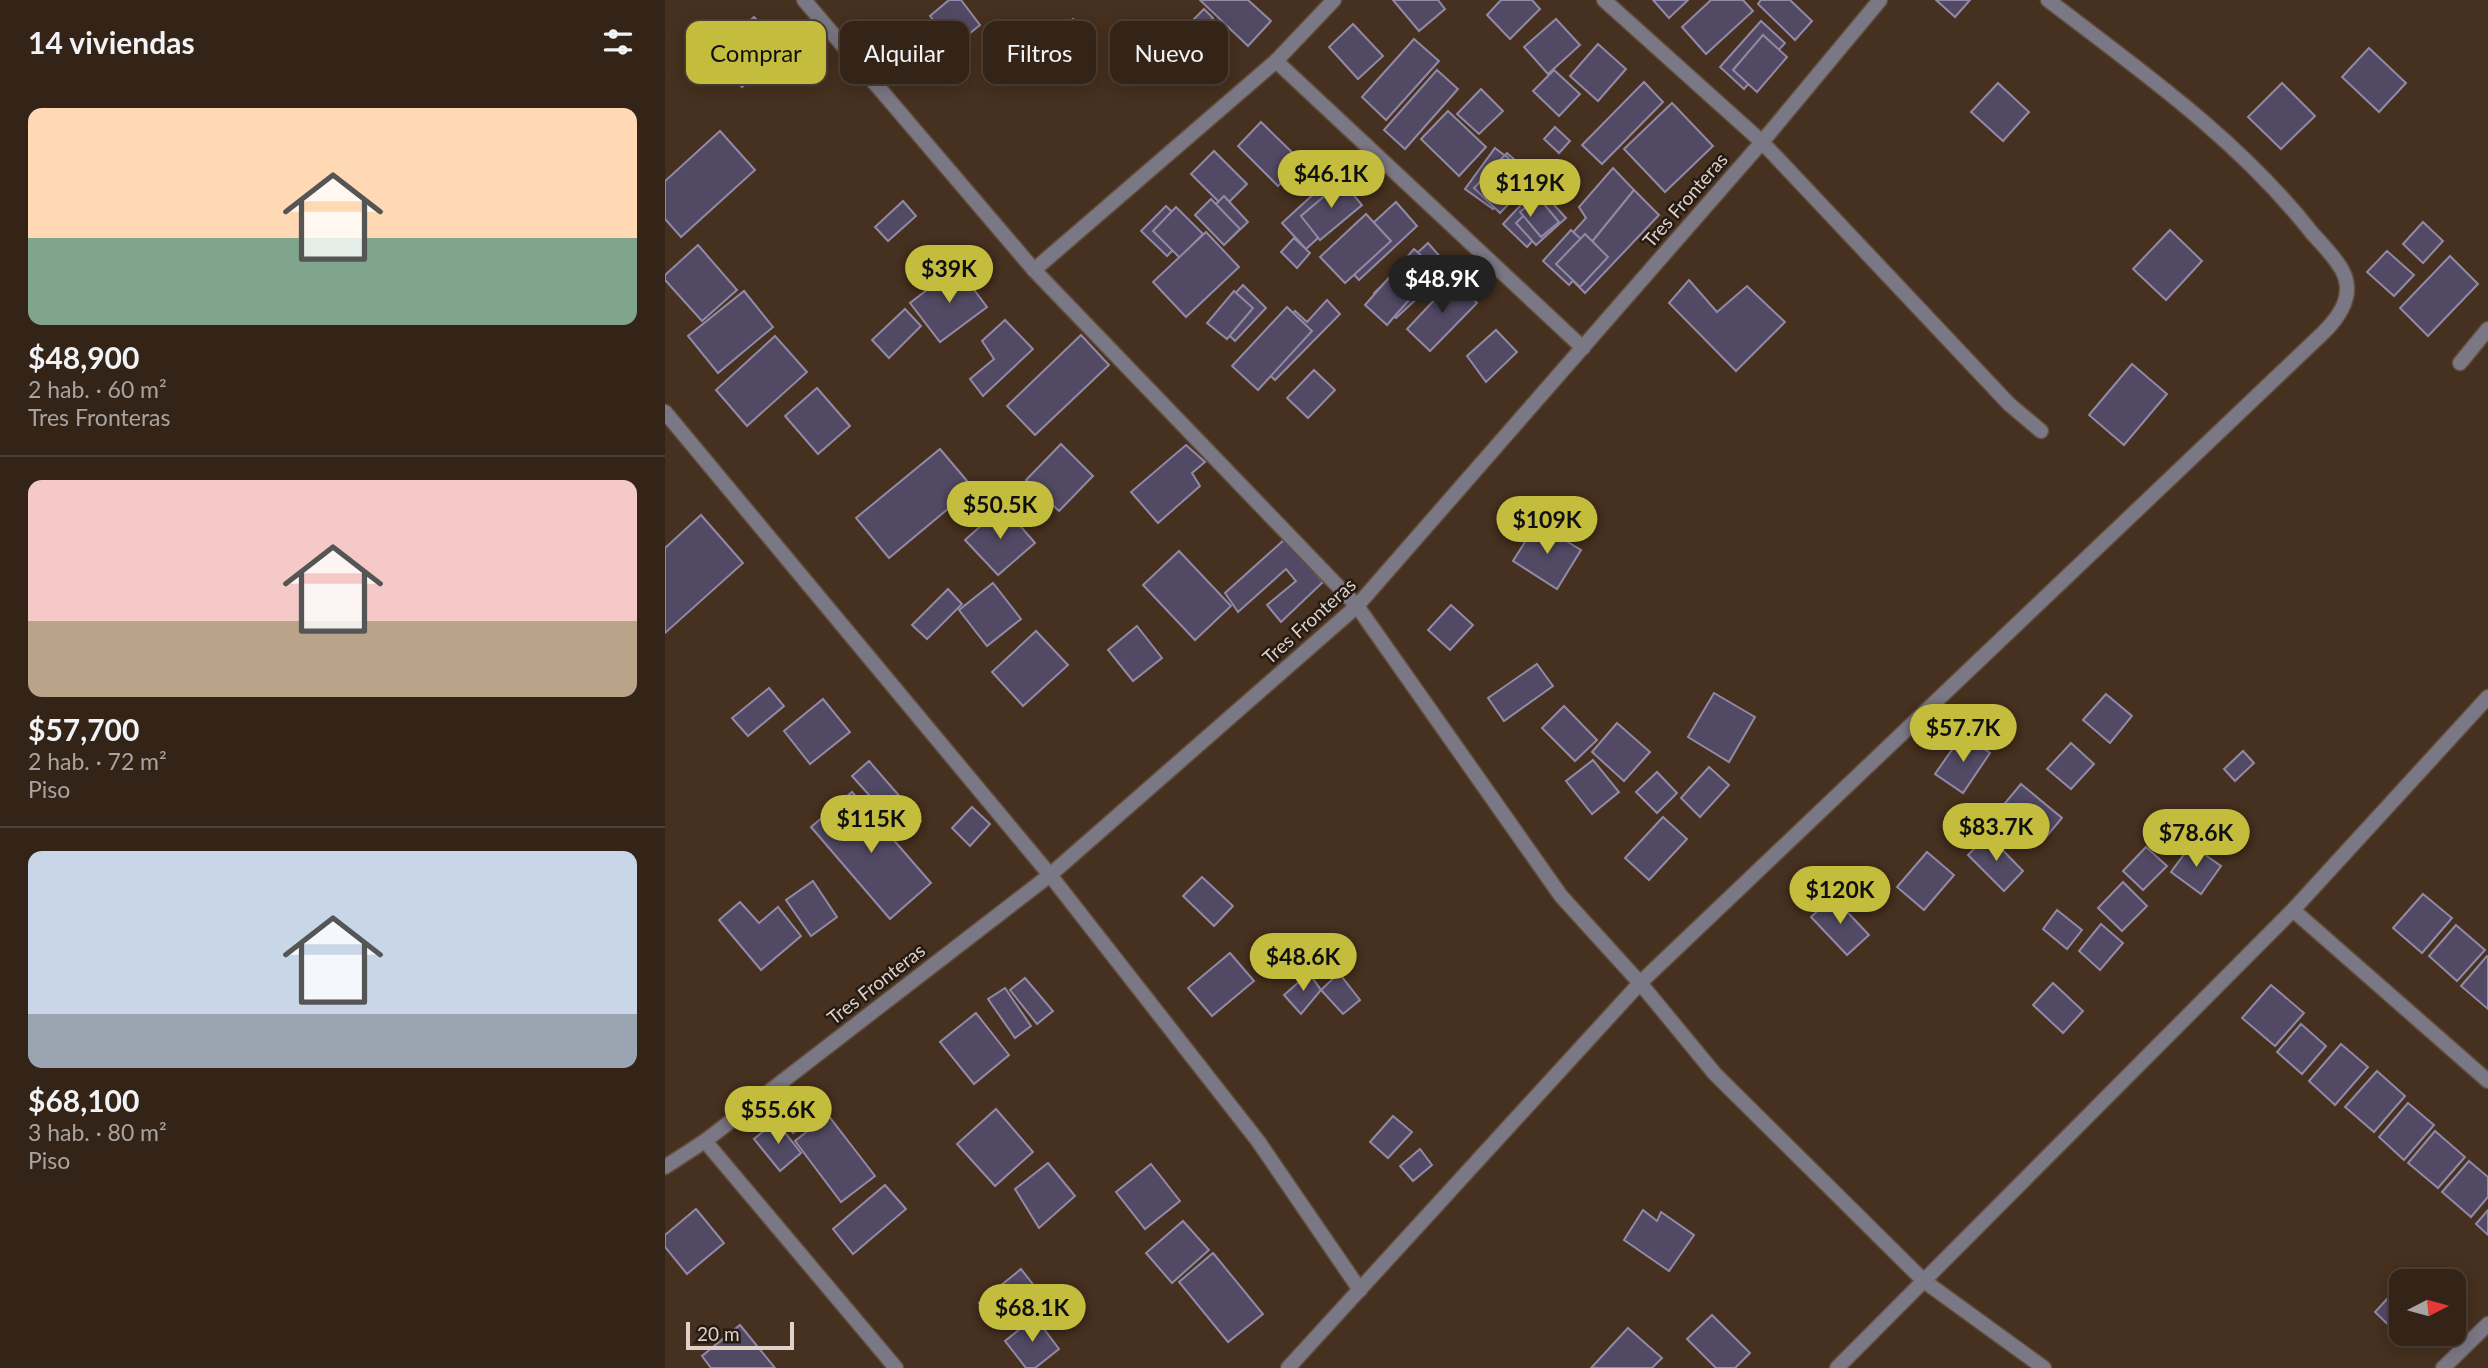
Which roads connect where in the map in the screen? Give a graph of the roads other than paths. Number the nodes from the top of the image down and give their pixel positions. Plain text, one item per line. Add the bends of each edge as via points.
1 (804, 0) edge
2 (1334, 0) edge
3 (1604, 0) edge
4 (1880, 0) edge
5 (2048, 0) edge
6 (1276, 61) junction
7 (1762, 142) junction
8 (1034, 271) junction
9 (2488, 329) edge
10 (1583, 348) junction
11 (2460, 363) dead end
12 (665, 412) edge
13 (2041, 431) dead end
14 (1357, 606) junction
15 (2488, 697) edge
16 (1050, 874) junction
17 (2293, 910) junction
18 (1640, 983) junction
19 (2488, 1081) edge
20 (705, 1141) junction
21 (665, 1167) edge
22 (1924, 1281) junction
23 (1360, 1290) junction
24 (2488, 1324) edge
25 (896, 1368) edge
26 (1288, 1368) edge
27 (1837, 1368) edge
28 (2044, 1368) edge
29 (2443, 1368) edge

1 - 8 street
2 - 6 street
3 - 7 street
4 - 7 street, Tres Fronteras
5 - 18 street via 2174,96 2285,198 2343,271 2344,307 2331,325
6 - 8 street
6 - 10 street
7 - 10 street, Tres Fronteras
7 - 13 street via 2009,404
8 - 14 street
9 - 11 street
10 - 14 street, Tres Fronteras
12 - 16 street
14 - 16 street, Tres Fronteras
14 - 18 street via 1561,896
15 - 17 street
16 - 20 street, Tres Fronteras
16 - 23 street via 1258,1141
17 - 19 street
17 - 22 street
18 - 22 street via 1715,1074
18 - 23 street
20 - 21 street, Tres Fronteras
20 - 25 street
22 - 27 street
22 - 28 street
23 - 26 street
24 - 29 street

